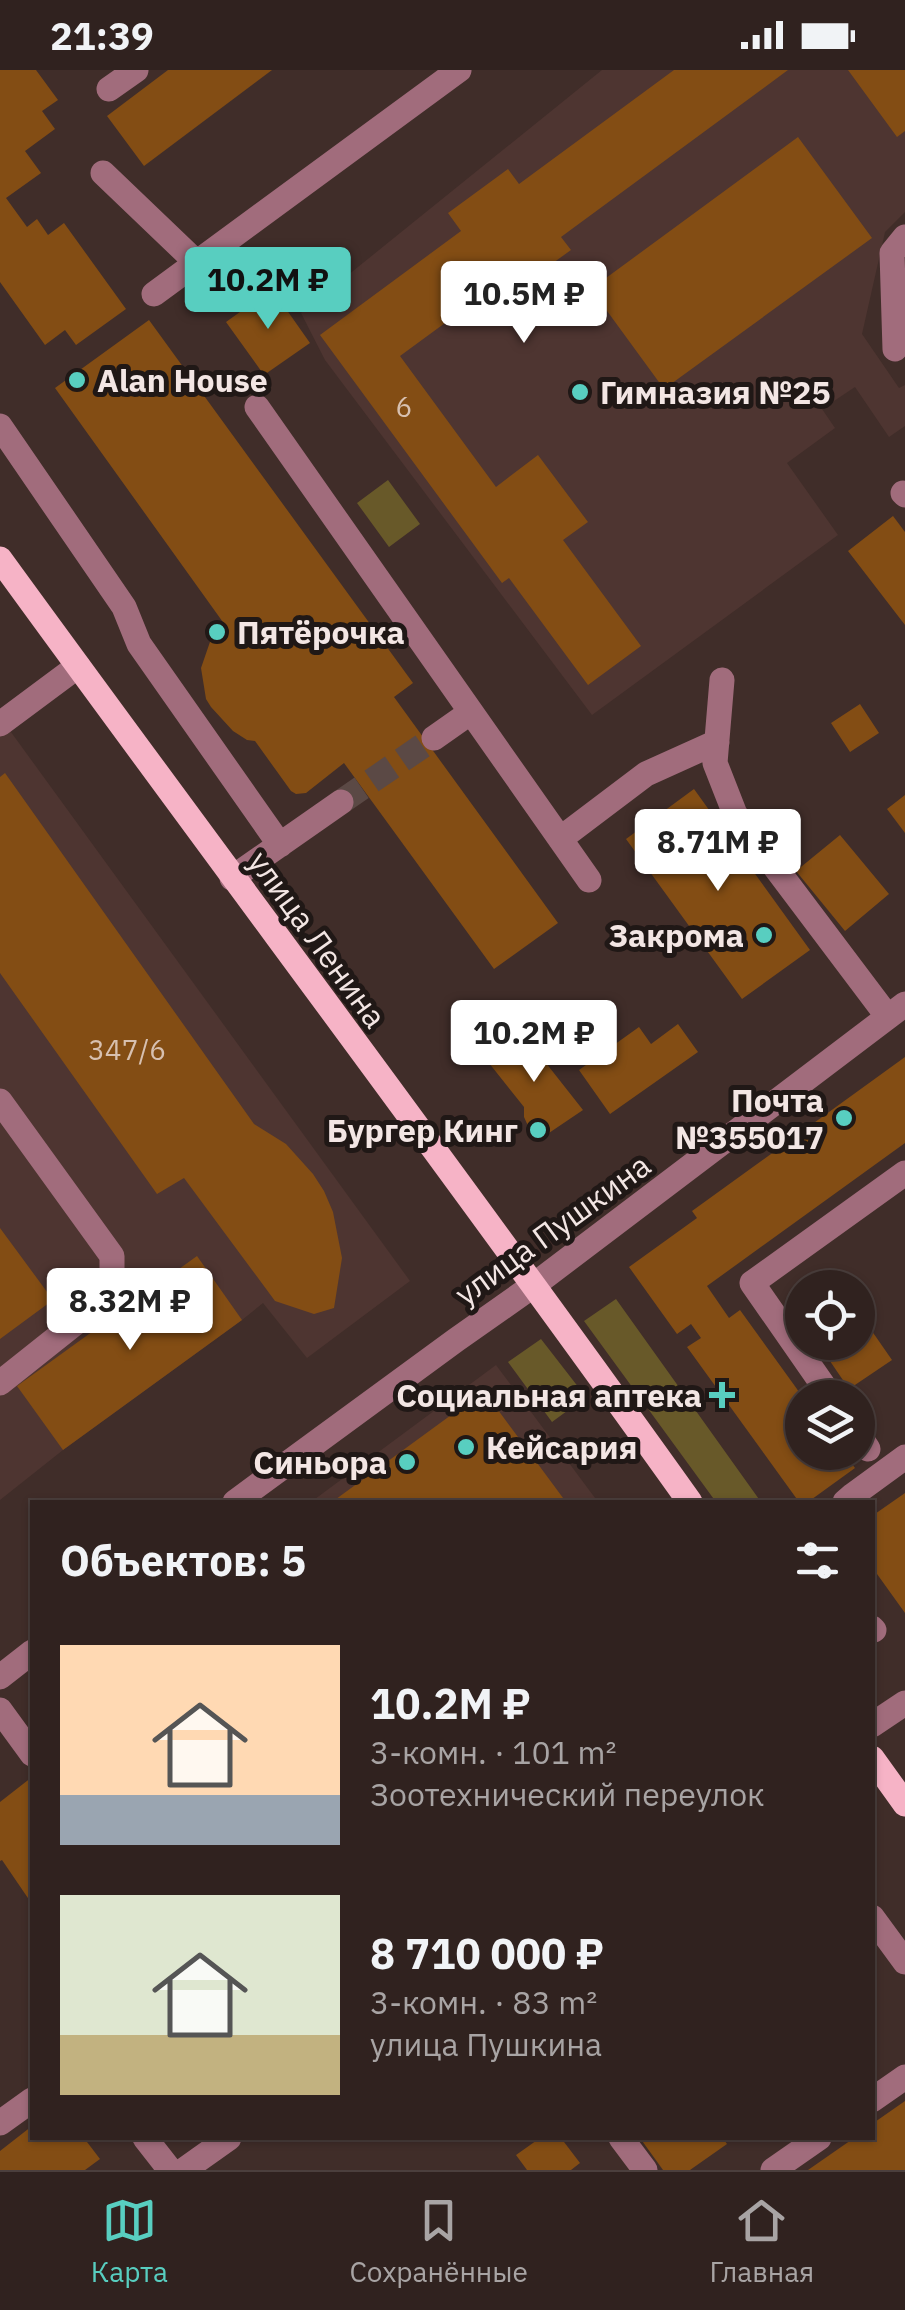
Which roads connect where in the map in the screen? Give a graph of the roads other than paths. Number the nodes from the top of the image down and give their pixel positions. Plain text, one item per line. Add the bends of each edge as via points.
1 (136, 70) edge
2 (460, 70) edge
3 (109, 89) dead end
4 (103, 173) dead end
5 (905, 237) edge
6 (196, 262) junction
7 (154, 294) dead end
8 (894, 348) dead end
9 (257, 407) dead end
10 (0, 426) edge
11 (0, 559) edge
12 (78, 666) junction
13 (722, 680) dead end
14 (471, 712) junction
15 (0, 724) edge
16 (434, 738) tunnel mouth
17 (717, 742) junction
18 (341, 802) tunnel mouth
19 (560, 839) junction
20 (280, 845) junction
21 (232, 878) junction
22 (589, 880) dead end
23 (899, 1012) edge
24 (0, 1101) edge
25 (905, 1173) edge
26 (534, 1285) junction
27 (819, 1380) edge
28 (0, 1383) edge
29 (905, 1456) edge
30 (238, 1500) edge
31 (689, 1500) edge
32 (848, 1500) edge
33 (30, 1654) edge
34 (0, 1677) edge
35 (0, 1710) edge
36 (30, 1751) edge
37 (875, 1762) edge
38 (905, 1804) edge
39 (875, 1921) edge
40 (905, 1962) edge
41 (905, 2076) edge
42 (875, 2098) edge
43 (30, 2101) edge
44 (0, 2123) edge
45 (146, 2140) edge
46 (226, 2140) edge
47 (623, 2140) edge
48 (816, 2140) edge
49 (170, 2170) edge
50 (184, 2170) edge
51 (646, 2170) edge
52 (773, 2170) edge

1 - 3 street
2 - 6 street
4 - 6 street
5 - 8 street via 892,253
6 - 7 street
9 - 14 street
10 - 20 street via 124,606 139,644
11 - 12 main road, улица Ленина
12 - 15 street
12 - 21 main road, улица Ленина
13 - 17 street
14 - 16 street
14 - 19 street
17 - 19 street via 646,774
17 - 23 street via 715,763 735,814
18 - 20 street
19 - 22 street
20 - 21 street
21 - 26 main road, улица Ленина
23 - 26 street, улица Пушкина
24 - 28 street via 112,1256 112,1288 98,1305
25 - 27 street via 752,1283
26 - 30 street, улица Пушкина
26 - 31 main road, улица Ленина
29 - 32 street
33 - 34 street
35 - 36 street
37 - 38 main road
39 - 40 street
41 - 42 street
43 - 44 street
45 - 49 street
46 - 50 street
47 - 51 street
48 - 52 street

